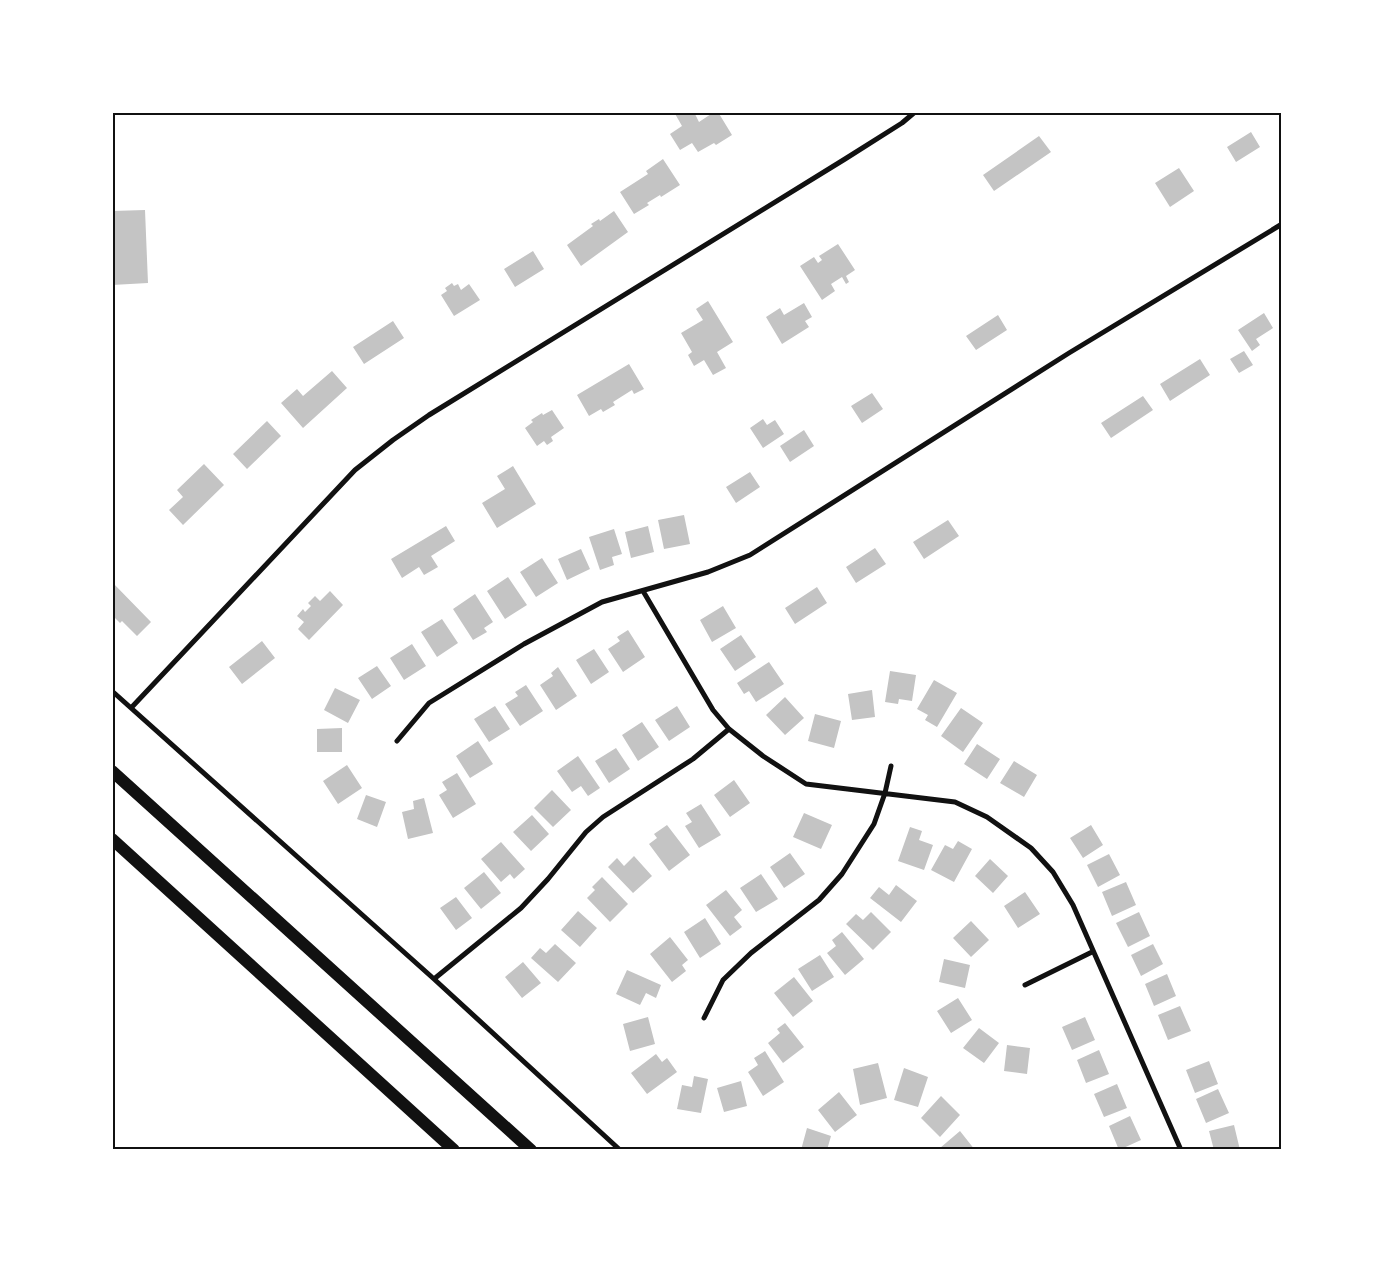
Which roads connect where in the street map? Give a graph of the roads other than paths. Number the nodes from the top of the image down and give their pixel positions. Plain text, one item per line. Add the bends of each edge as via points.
1 (915, 112) edge
2 (1282, 224) edge
3 (643, 591) junction
4 (112, 691) edge
5 (131, 708) junction
6 (729, 729) junction
7 (397, 741) dead end
8 (892, 766) dead end
9 (112, 771) edge
10 (885, 793) junction
11 (112, 839) edge
12 (1092, 952) junction
13 (434, 979) junction
14 (1025, 985) dead end
15 (704, 1018) dead end
16 (454, 1150) edge
17 (531, 1150) edge
18 (620, 1150) edge
19 (1181, 1150) edge

1 - 5 street via 845,159 393,440 355,470
2 - 3 street via 1069,353 750,555 708,572
3 - 6 street via 713,710
3 - 7 street via 602,602 516,648 429,702
4 - 5 street
5 - 13 street
6 - 10 street via 806,784
6 - 13 street via 693,759 586,832 521,908
8 - 10 street
9 - 17 highway
10 - 12 street via 955,802 987,817 1031,848 1053,872 1073,905
10 - 15 street via 874,824 842,874 819,900 751,953 723,980
11 - 16 highway
12 - 14 street
12 - 19 street
13 - 18 street

